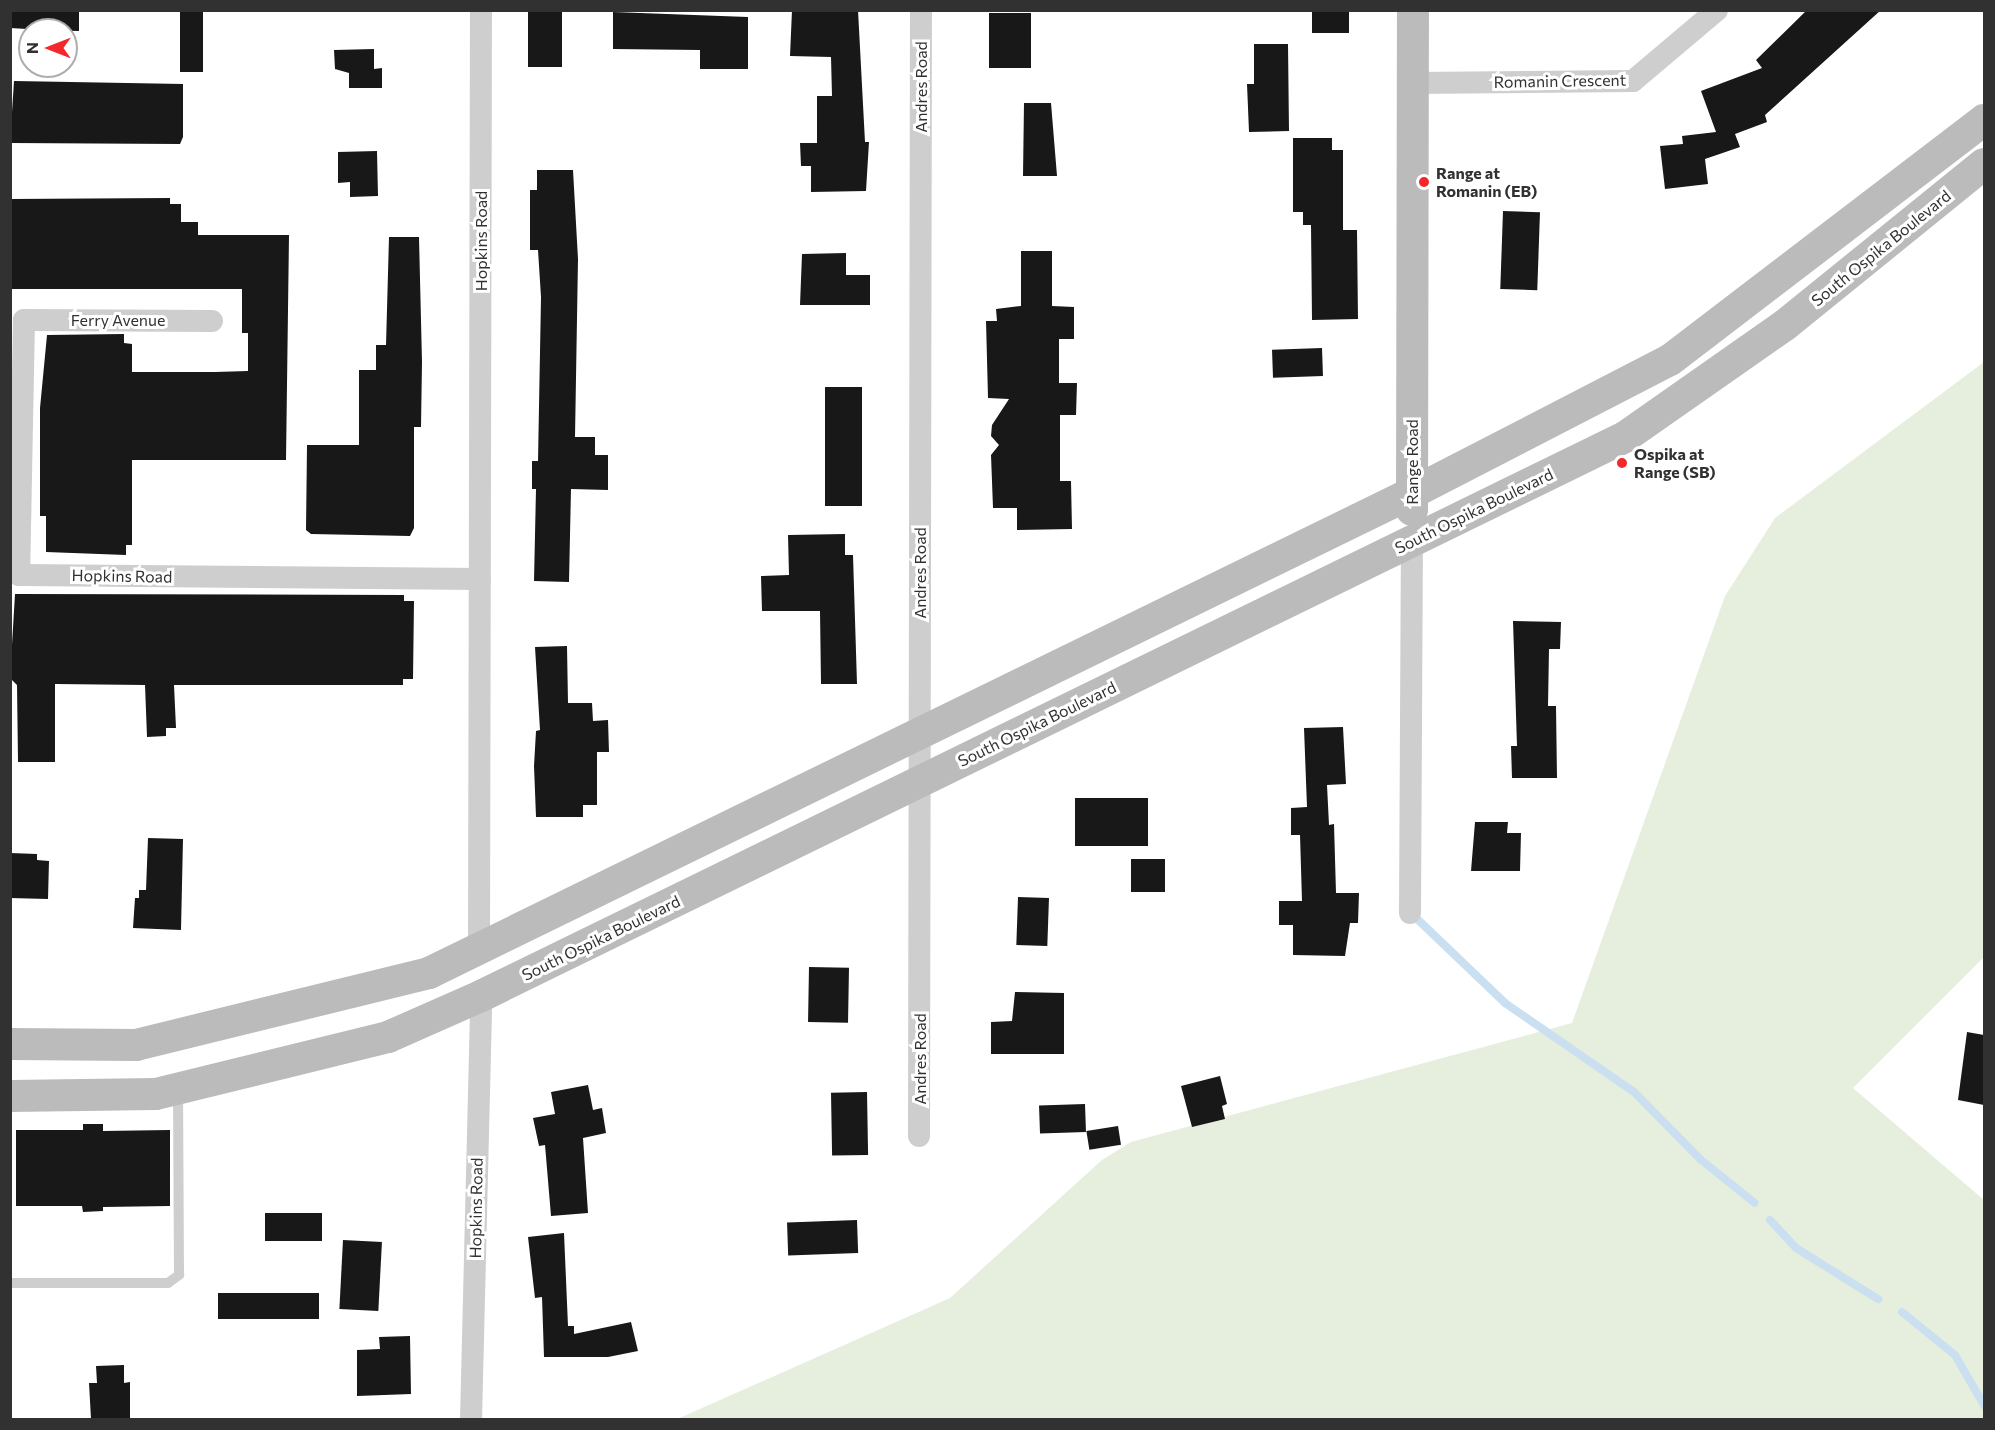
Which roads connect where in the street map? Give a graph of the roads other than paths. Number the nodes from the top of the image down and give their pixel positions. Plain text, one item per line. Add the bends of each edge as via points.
1 (481, 10) edge
2 (921, 10) edge
3 (1413, 10) edge
4 (1718, 10) edge
5 (1413, 83) junction
6 (1984, 120) edge
7 (1984, 164) edge
8 (24, 320) joint
9 (212, 321) dead end
10 (1412, 493) junction
11 (1412, 541) junction
12 (480, 579) junction
13 (920, 733) junction
14 (920, 782) junction
15 (1410, 914) dead end
16 (479, 948) junction
17 (481, 996) junction
18 (10, 1044) edge
19 (178, 1089) junction
20 (10, 1096) edge
21 (920, 1136) dead end
22 (10, 1283) edge
23 (471, 1419) edge

1 - 12 street, Hopkins Road
2 - 13 street, Andres Road
3 - 5 main road, Range Road
4 - 5 street, Romanin Crescent via 1633,81
5 - 10 main road, Range Road
6 - 10 main road via 1670,360
7 - 11 main road, South Ospika Boulevard via 1785,326 1625,437
8 - 9 street, Ferry Avenue
8 - 12 street, Hopkins Road via 19,574
10 - 11 main road, Range Road
10 - 13 main road
11 - 14 main road, South Ospika Boulevard
11 - 15 street, Range Road
12 - 16 street, Hopkins Road
13 - 14 street, Andres Road
13 - 16 main road
14 - 17 main road, South Ospika Boulevard
14 - 21 street, Andres Road
16 - 18 main road via 429,973 136,1045
17 - 19 main road, South Ospika Boulevard via 388,1037
17 - 23 street, Hopkins Road
19 - 20 main road, South Ospika Boulevard via 156,1094
19 - 22 lane via 179,1275 168,1283

